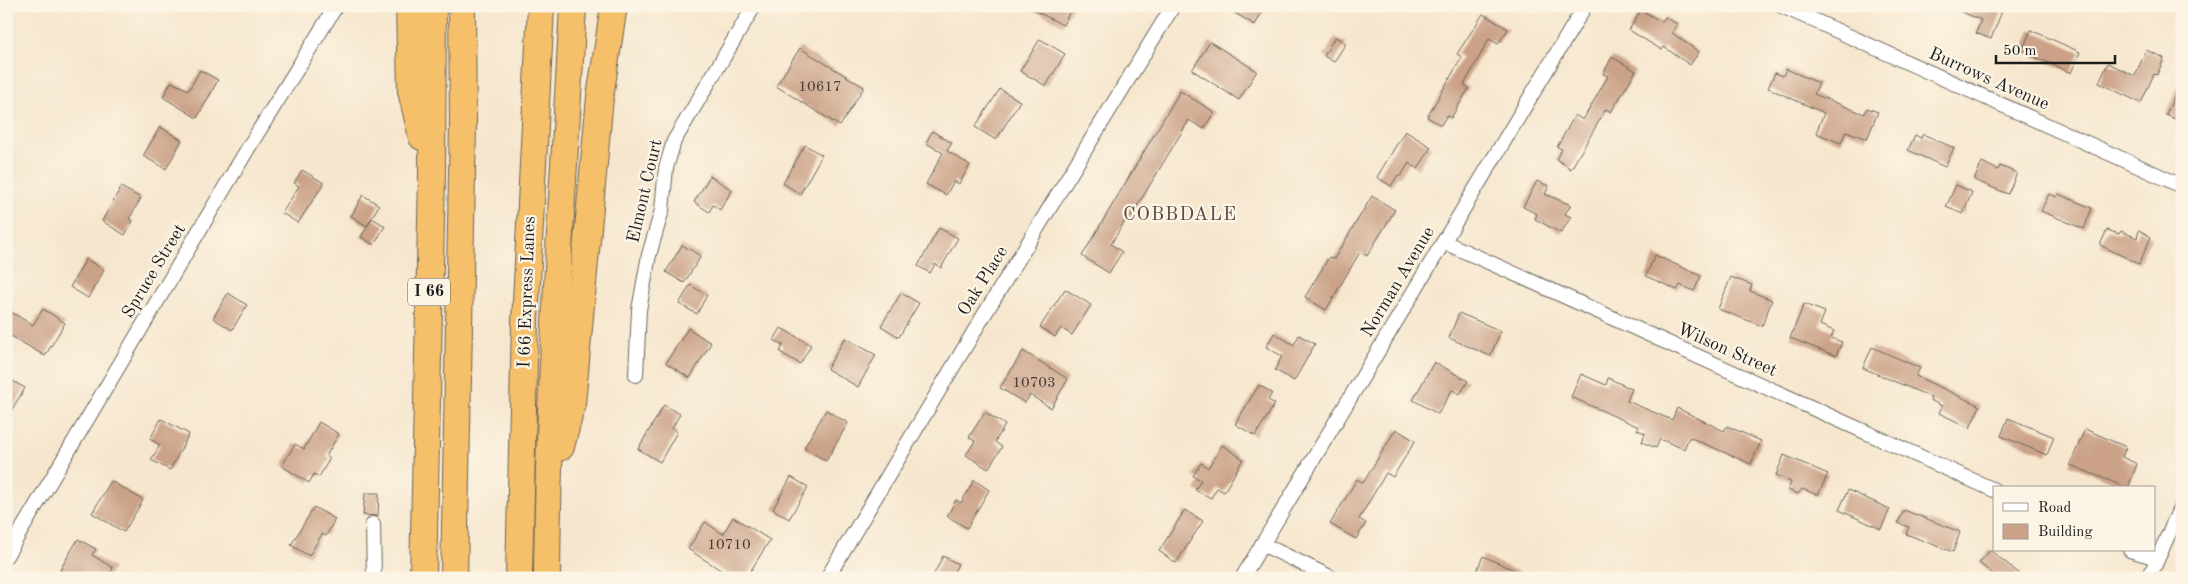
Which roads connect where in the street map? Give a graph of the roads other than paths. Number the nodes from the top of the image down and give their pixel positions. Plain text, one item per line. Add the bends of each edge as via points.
1 (336, 6) edge
2 (409, 6) edge
3 (433, 6) edge
4 (462, 6) edge
5 (541, 6) edge
6 (573, 6) edge
7 (614, 6) edge
8 (754, 6) edge
9 (1173, 6) edge
10 (1585, 6) edge
11 (1782, 6) edge
12 (432, 176) junction
13 (2182, 186) edge
14 (1444, 242) junction
15 (636, 375) dead end
16 (1993, 490) edge
17 (547, 504) junction
18 (2182, 504) edge
19 (373, 524) dead end
20 (1262, 544) junction
21 (2137, 552) edge
22 (6, 556) edge
23 (2157, 558) junction
24 (374, 578) edge
25 (423, 578) edge
26 (454, 578) edge
27 (519, 578) edge
28 (547, 578) edge
29 (827, 578) edge
30 (1242, 578) edge
31 (1332, 578) edge
32 (2149, 578) edge

1 - 22 street, Spruce Street
2 - 12 highway via 412,92
3 - 12 highway, I 66
4 - 26 highway
5 - 27 highway, I 66 Express Lanes via 525,322
6 - 17 highway via 560,203
7 - 17 highway via 600,97 572,404
8 - 15 street, Elmont Court via 674,141 668,158 662,210 649,255 639,310
9 - 29 street, Oak Place
10 - 14 street, Norman Avenue
11 - 13 street, Burrows Avenue
12 - 25 highway, I 66
14 - 16 street, Wilson Street
14 - 20 street, Norman Avenue
17 - 28 highway
18 - 23 street
19 - 24 street
20 - 30 street, Norman Avenue
20 - 31 street
21 - 23 street
23 - 32 street

